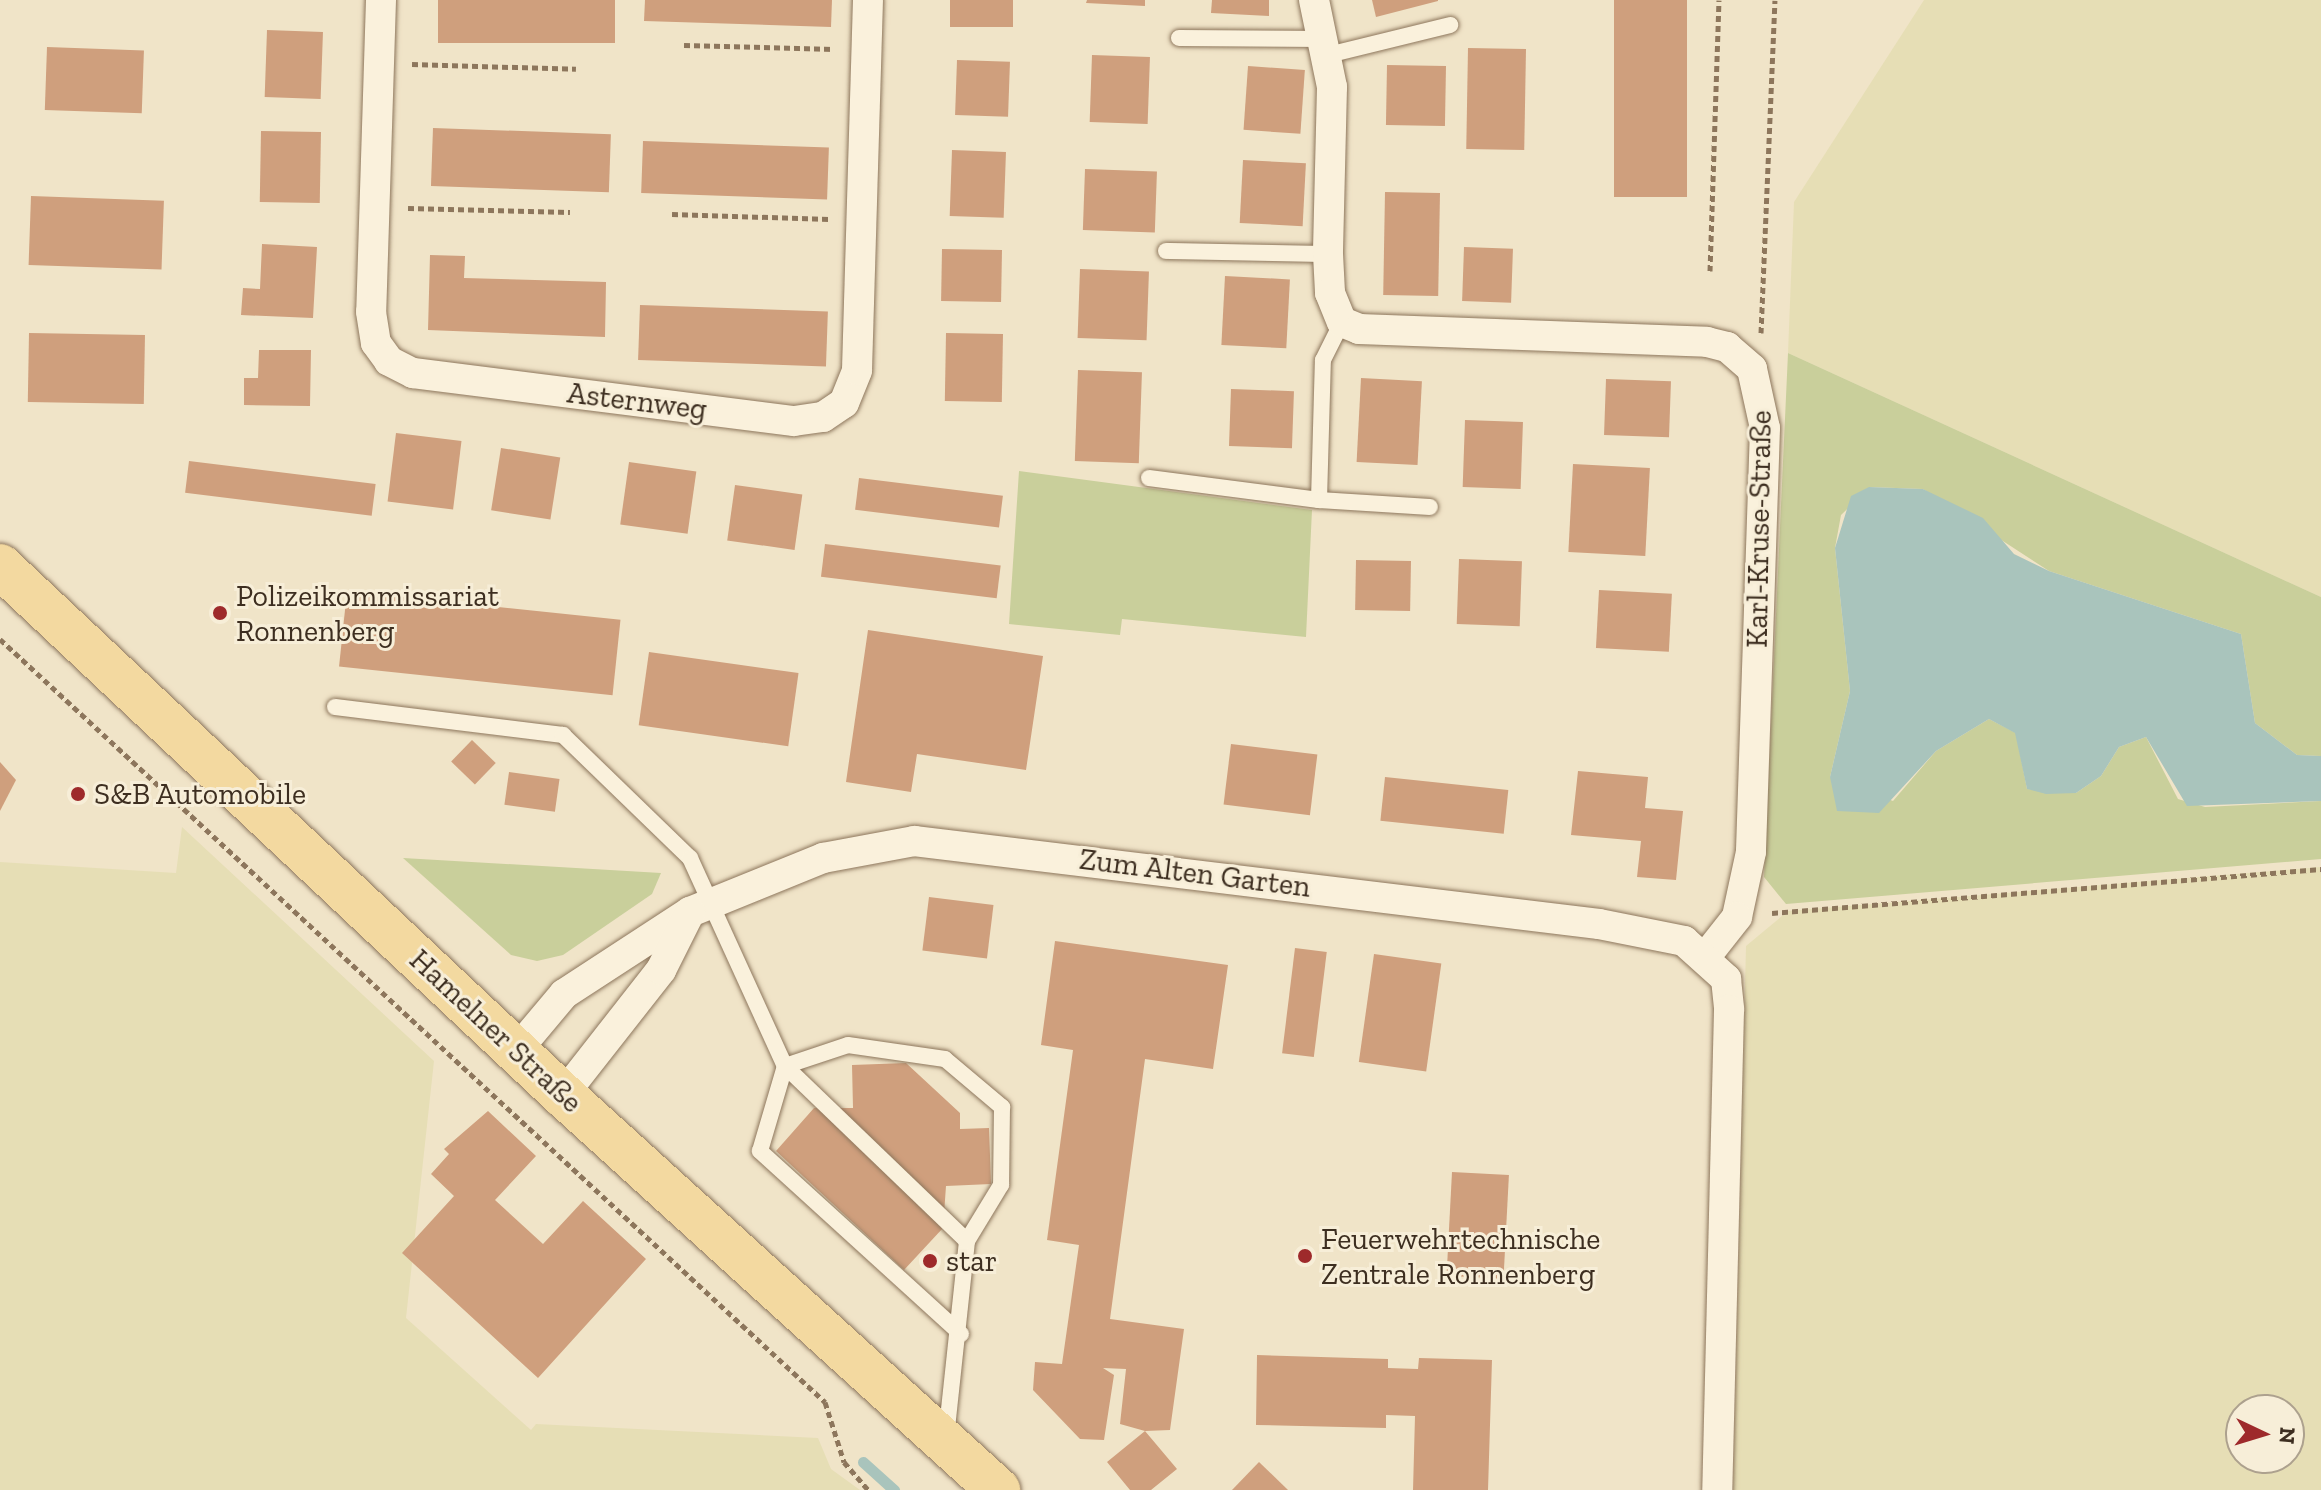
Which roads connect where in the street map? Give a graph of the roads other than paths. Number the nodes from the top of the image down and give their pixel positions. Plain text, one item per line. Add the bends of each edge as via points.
1 (381, 0) edge
2 (868, 0) edge
3 (1314, 0) edge
4 (1450, 25) dead end
5 (1179, 38) dead end
6 (1326, 47) junction
7 (1166, 251) dead end
8 (1328, 254) junction
9 (1342, 322) junction
10 (1149, 478) dead end
11 (1319, 500) junction
12 (1430, 507) dead end
13 (0, 566) edge
14 (335, 707) dead end
15 (702, 907) junction
16 (1707, 955) junction
17 (517, 1050) junction
18 (785, 1066) junction
19 (563, 1095) junction
20 (967, 1241) junction
21 (961, 1334) junction
22 (946, 1441) junction
23 (998, 1490) edge
24 (1717, 1490) edge

1 - 2 street, Asternweg via 371,312 376,343 389,361 413,373 794,421 823,417 844,403 857,370
3 - 6 street
4 - 6 lane
5 - 6 lane
6 - 8 street
7 - 8 lane
8 - 9 street via 1330,293
9 - 11 lane via 1323,360
9 - 16 street, Karl-Kruse-Straße via 1359,329 1707,342 1752,369 1765,428 1751,852 1737,917
10 - 11 lane
11 - 12 lane
13 - 17 main road, Hamelner Straße
14 - 15 lane via 563,735 690,858
15 - 16 street, Zum Alten Garten via 823,858 952,841 1653,932
15 - 17 street, Zum Alten Garten via 564,994
15 - 18 lane
15 - 19 street via 661,970
16 - 24 street via 1726,979 1729,1010
17 - 19 main road, Hamelner Straße
18 - 20 lane
18 - 20 lane via 848,1045 945,1059 1002,1107 1001,1185
18 - 21 lane via 760,1151
19 - 22 main road, Hamelner Straße
20 - 21 lane
21 - 22 lane
22 - 23 main road, Hamelner Straße

